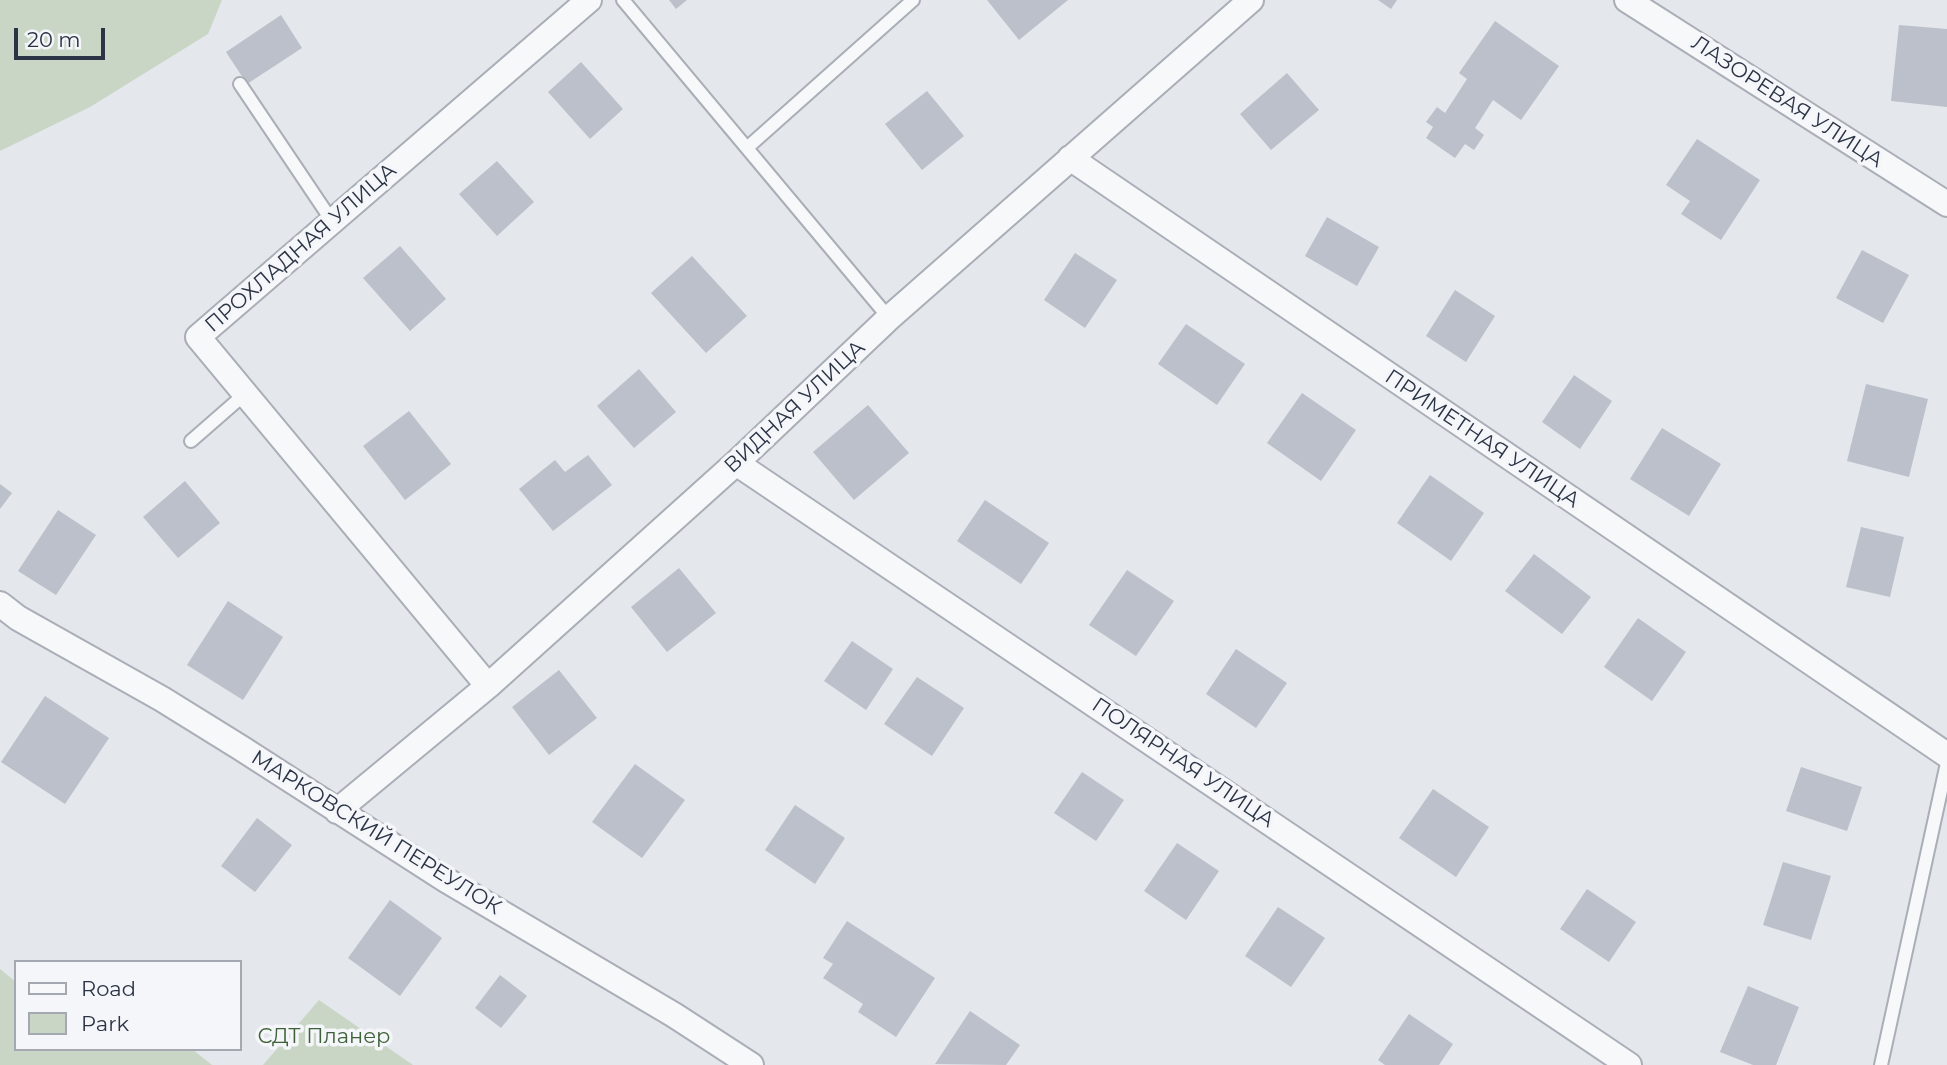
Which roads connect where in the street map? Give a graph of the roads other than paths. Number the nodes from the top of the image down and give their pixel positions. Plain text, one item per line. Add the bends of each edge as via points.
1 (589, 0) edge
2 (623, 0) edge
3 (913, 0) edge
4 (1251, 0) edge
5 (1627, 0) edge
6 (240, 85) dead end
7 (748, 147) junction
8 (1070, 158) junction
9 (1947, 204) edge
10 (331, 221) junction
11 (889, 318) junction
12 (246, 393) junction
13 (191, 441) dead end
14 (736, 463) junction
15 (0, 604) edge
16 (488, 686) junction
17 (1947, 755) edge
18 (1947, 763) edge
19 (337, 811) junction
20 (751, 1065) edge
21 (1629, 1065) edge
22 (1881, 1065) edge

1 - 10 street, ПРОХЛАДНАЯ УЛИЦА
2 - 7 lane
3 - 7 lane
4 - 8 street, ВИДНАЯ УЛИЦА
5 - 9 street, ЛАЗОРЕВАЯ УЛИЦА
6 - 10 lane
7 - 11 lane
8 - 11 street, ВИДНАЯ УЛИЦА
8 - 17 street, ПРИМЕТНАЯ УЛИЦА
10 - 12 street, ПРОХЛАДНАЯ УЛИЦА via 198,337
11 - 14 street, ВИДНАЯ УЛИЦА
12 - 13 lane
12 - 16 street, ПРОХЛАДНАЯ УЛИЦА
14 - 16 street, ВИДНАЯ УЛИЦА
14 - 21 street, ПОЛЯРНАЯ УЛИЦА
15 - 19 street, МАРКОВСКИЙ ПЕРЕУЛОК via 241,747
16 - 19 street, ВИДНАЯ УЛИЦА
18 - 22 lane
19 - 20 street, МАРКОВСКИЙ ПЕРЕУЛОК

